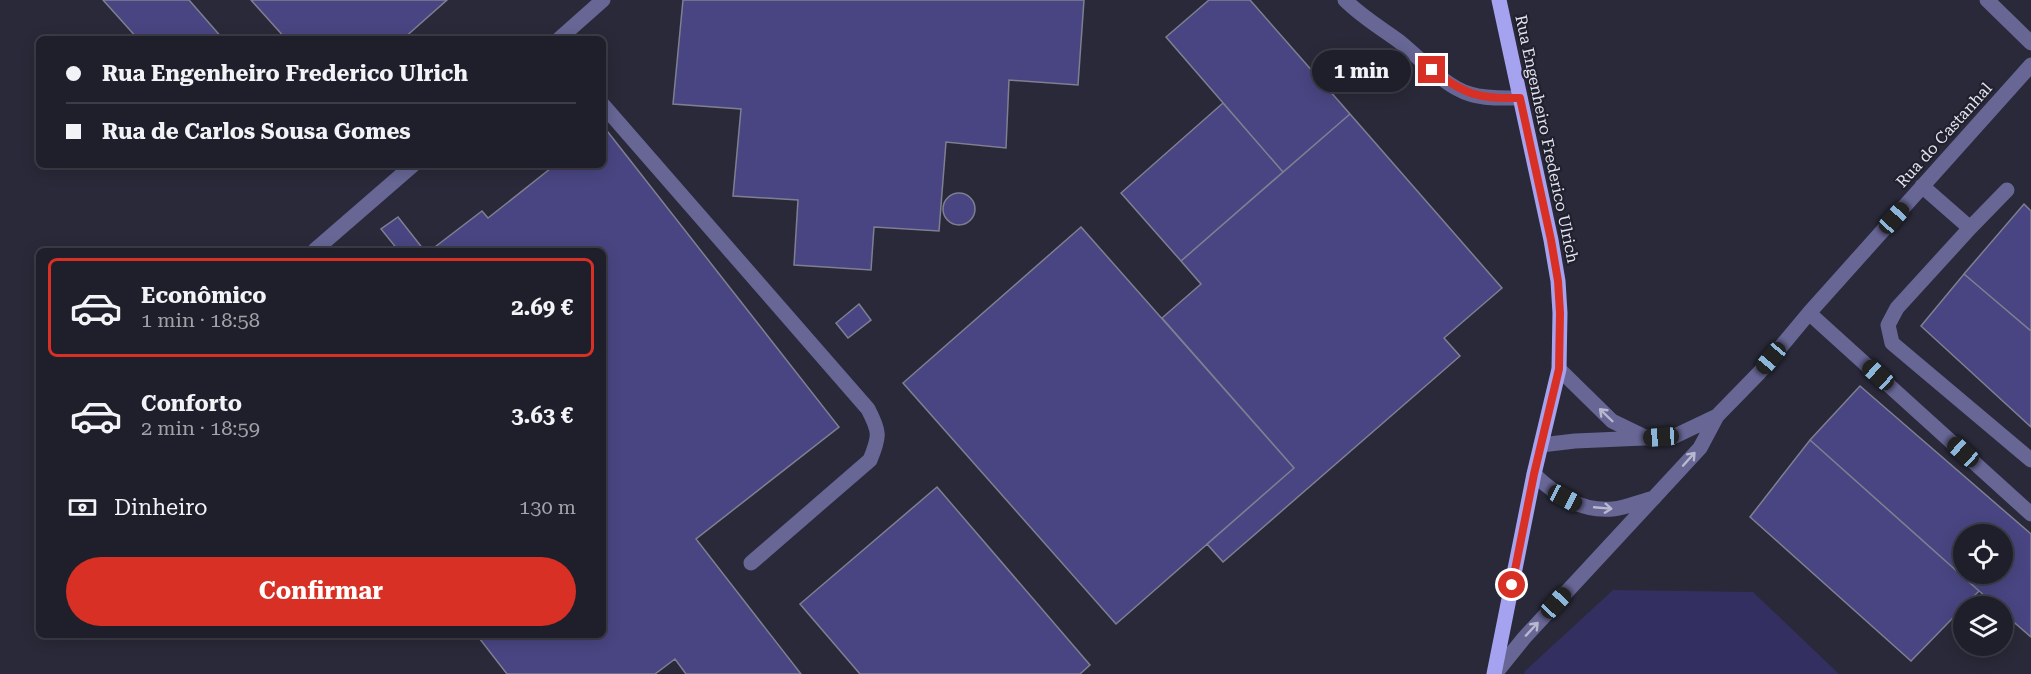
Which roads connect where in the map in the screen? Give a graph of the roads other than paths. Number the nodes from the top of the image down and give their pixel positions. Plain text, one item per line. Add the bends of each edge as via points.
1 (603, 0) edge
2 (1345, 0) edge
3 (1499, 0) edge
4 (1987, 0) edge
5 (562, 36) edge
6 (2031, 43) edge
7 (2031, 65) edge
8 (1520, 98) junction
9 (606, 108) edge
10 (410, 168) edge
11 (1922, 186) junction
12 (2007, 190) dead end
13 (1970, 228) junction
14 (317, 248) edge
15 (1809, 313) junction
16 (1559, 369) junction
17 (1717, 416) junction
18 (1647, 438) junction
19 (1541, 445) junction
20 (2031, 460) edge
21 (1534, 474) junction
22 (1655, 498) junction
23 (2031, 514) edge
24 (751, 563) dead end
25 (1495, 674) edge

1 - 5 street
2 - 8 street via 1432,70 1469,94
3 - 8 main road, Rua Engenheiro Frederico Ulrich
4 - 6 street
7 - 11 street, Rua do Castanhal
8 - 16 main road, Rua Engenheiro Frederico Ulrich via 1558,281
9 - 24 street via 868,409 875,423 878,441 870,460
10 - 14 street
11 - 13 street
11 - 15 street, Rua do Castanhal
12 - 13 street
13 - 20 street via 1897,308 1888,325 1893,343
15 - 17 street, Rua do Castanhal
15 - 23 street
18 -> 16 street via 1612,422
16 - 19 main road, Rua Engenheiro Frederico Ulrich
17 - 18 street, Rua do Castanhal via 1675,436
22 -> 17 street, Rua do Castanhal via 1700,447
18 - 19 street, Rua do Castanhal
19 - 21 main road, Rua Engenheiro Frederico Ulrich
21 -> 22 street via 1550,490 1581,506 1613,509
21 - 25 main road, Rua Engenheiro Frederico Ulrich
25 -> 22 street, Rua do Castanhal

